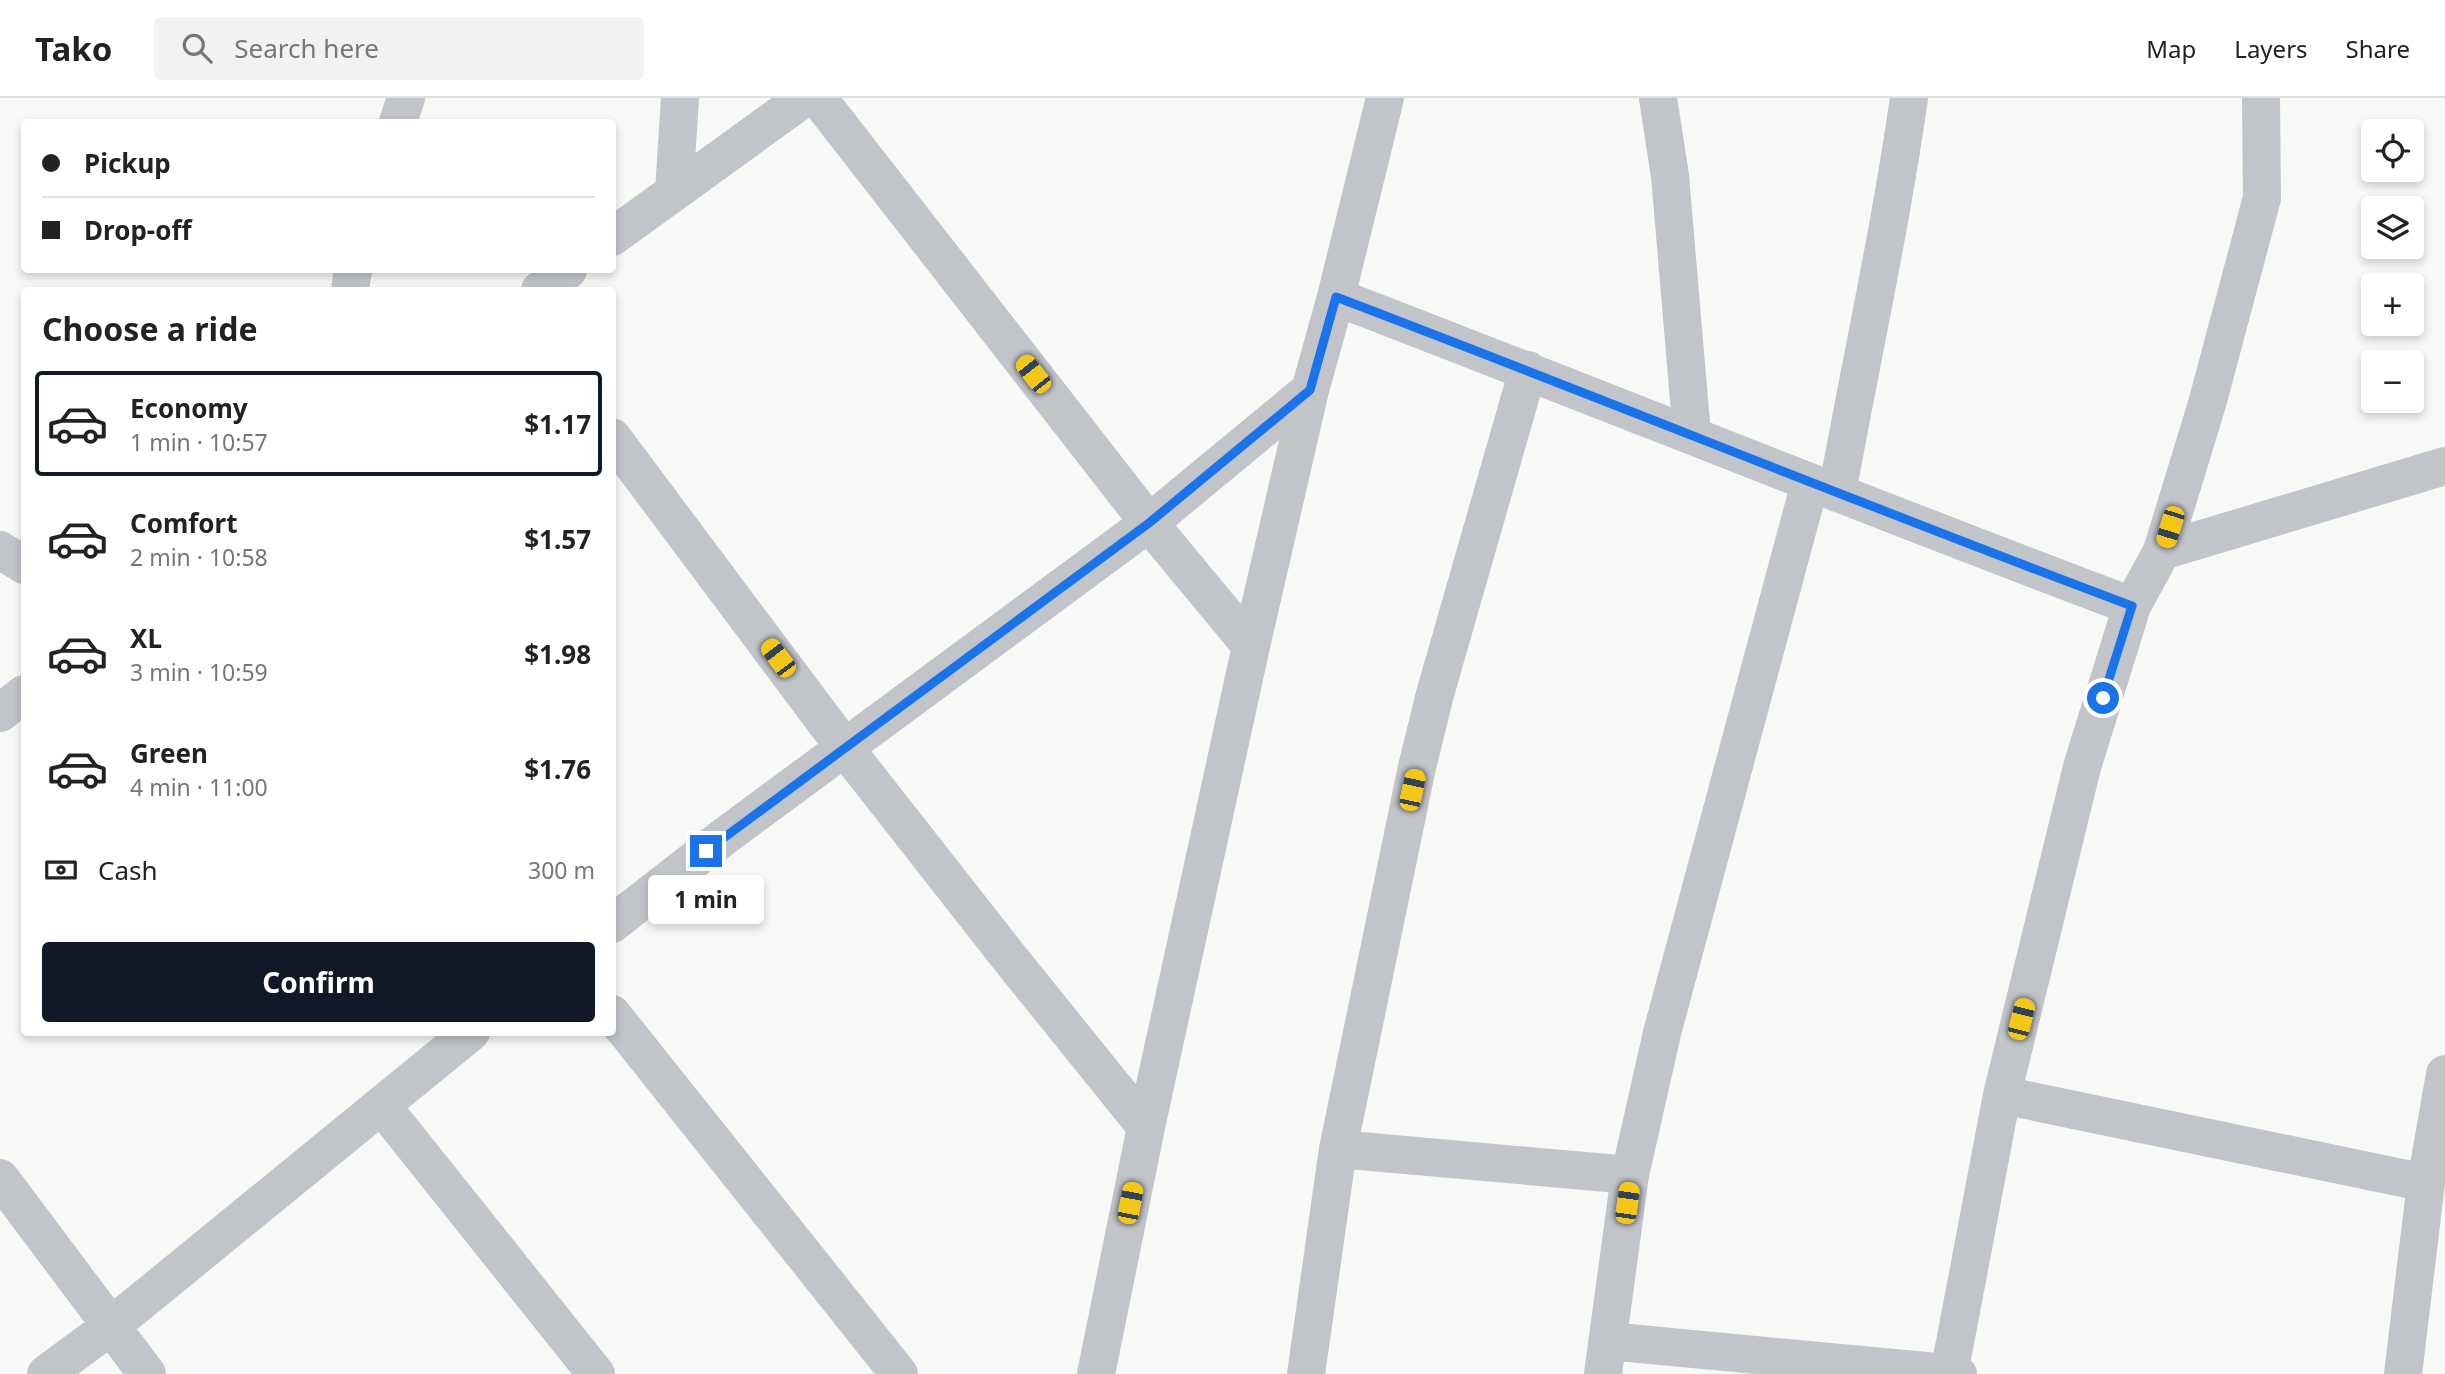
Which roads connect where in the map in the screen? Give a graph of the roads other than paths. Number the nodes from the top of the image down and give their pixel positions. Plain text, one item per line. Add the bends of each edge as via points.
1 (406, 98) edge
2 (680, 98) edge
3 (804, 98) edge
4 (818, 98) edge
5 (1385, 98) edge
6 (1658, 98) edge
7 (1909, 98) edge
8 (2261, 98) edge
9 (399, 119) edge
10 (674, 191) junction
11 (616, 234) edge
12 (564, 273) edge
13 (544, 287) edge
14 (1336, 297) junction
15 (1528, 370) junction
16 (1310, 390) junction
17 (1692, 435) junction
18 (616, 442) edge
19 (2445, 466) edge
20 (1824, 488) junction
21 (1149, 523) junction
22 (0, 550) edge
23 (2162, 551) junction
24 (21, 563) edge
25 (2132, 606) junction
26 (1251, 646) junction
27 (21, 696) edge
28 (0, 713) edge
29 (844, 747) junction
30 (616, 921) edge
31 (616, 1019) edge
32 (466, 1036) edge
33 (2445, 1074) edge
34 (2002, 1095) junction
35 (382, 1106) junction
36 (1146, 1127) junction
37 (1339, 1149) junction
38 (1630, 1175) junction
39 (0, 1178) edge
40 (2426, 1183) junction
41 (111, 1326) junction
42 (1605, 1357) edge
43 (1091, 1367) edge
44 (1952, 1373) edge
45 (46, 1374) edge
46 (147, 1374) edge
47 (596, 1374) edge
48 (899, 1374) edge
49 (1306, 1374) edge
50 (2403, 1374) edge

1 - 9 street
2 - 10 street
3 - 10 street
4 - 21 street
5 - 14 street
6 - 17 street via 1670,176
7 - 20 street via 1897,184 1860,365
8 - 23 street via 2262,198
10 - 11 street
12 - 13 street
14 - 15 street
14 - 16 street
15 - 17 street
15 - 37 street via 1417,766
16 - 21 street
16 - 26 street
17 - 20 street
18 - 29 street
19 - 23 street
20 - 25 street
20 - 38 street via 1662,1033
21 - 26 street
21 - 29 street
22 - 24 street
23 - 25 street
25 - 34 street via 2082,767
26 - 36 street
27 - 28 street
29 - 30 street
29 - 36 street
31 - 48 street
32 - 35 street
33 - 40 street
34 - 40 street
34 - 44 street
35 - 41 street
35 - 47 street
36 - 43 street
37 - 38 street
37 - 49 street
38 - 42 street
39 - 41 street
40 - 50 street
41 - 45 street
41 - 46 street
42 - 44 street

